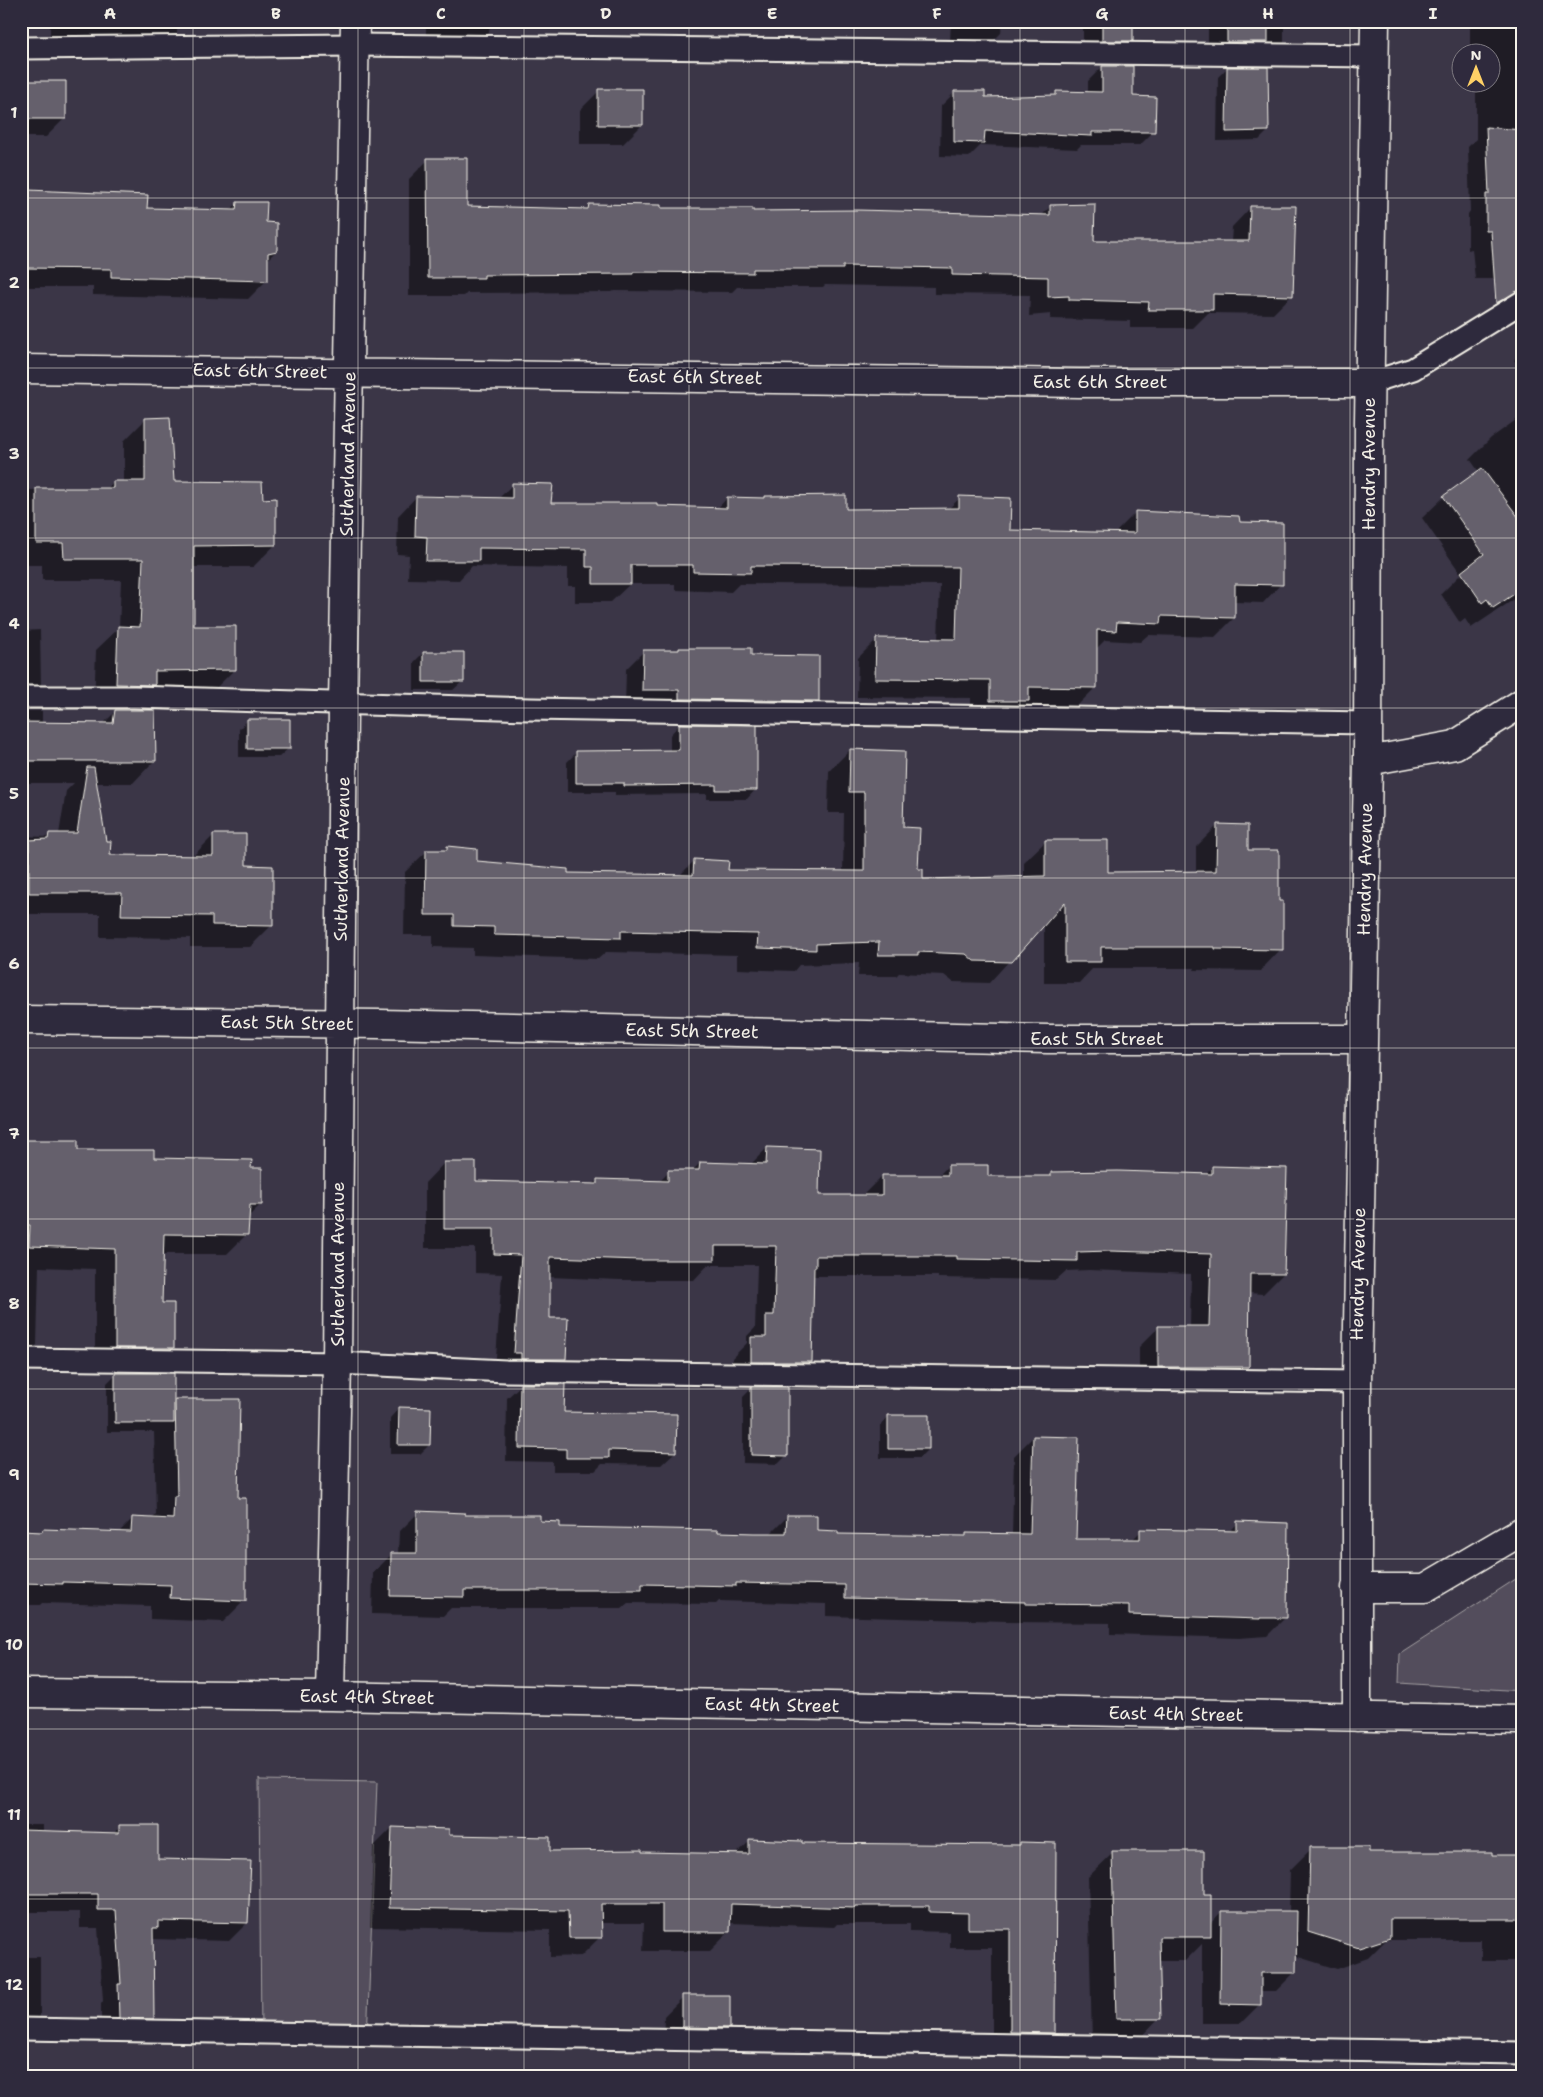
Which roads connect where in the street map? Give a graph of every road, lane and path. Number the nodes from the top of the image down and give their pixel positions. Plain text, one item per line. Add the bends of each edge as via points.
1 (1375, 21) edge
2 (355, 33) edge
3 (21, 48) edge
4 (1374, 56) junction
5 (1522, 302) edge
6 (21, 369) edge
7 (349, 372) junction
8 (1369, 383) junction
9 (21, 697) edge
10 (1522, 703) edge
11 (343, 705) junction
12 (1367, 723) junction
13 (1368, 761) junction
14 (21, 1020) edge
15 (340, 1024) junction
16 (1362, 1039) junction
17 (21, 1359) edge
18 (337, 1363) junction
19 (1357, 1382) junction
20 (1522, 1531) edge
21 (1356, 1588) junction
22 (21, 1692) edge
23 (330, 1696) junction
24 (1357, 1717) junction
25 (1522, 1720) edge
26 (21, 2029) edge
27 (1522, 2052) edge

1 - 4 street, Hendry Avenue
2 - 3 lane
2 - 4 lane
2 - 7 street, Sutherland Avenue
4 - 8 street, Hendry Avenue
5 - 8 lane via 1413,369
6 - 7 street, East 6th Street
7 - 8 street, East 6th Street via 1079,383
7 - 11 street, Sutherland Avenue
8 - 12 street, Hendry Avenue
9 - 11 lane
10 - 13 street via 1455,745
11 - 12 lane
11 - 15 street, Sutherland Avenue
12 - 13 street, Hendry Avenue
13 - 16 street, Hendry Avenue
14 - 15 street, East 5th Street
15 - 16 street, East 5th Street via 1048,1039
15 - 18 street, Sutherland Avenue
16 - 19 street, Hendry Avenue
17 - 18 lane
18 - 19 lane via 506,1371
18 - 23 street, Sutherland Avenue
19 - 21 street, Hendry Avenue
20 - 21 street via 1424,1588
21 - 24 street, Hendry Avenue
22 - 23 street, East 4th Street
23 - 24 street, East 4th Street
24 - 25 street, East 4th Street
26 - 27 lane

